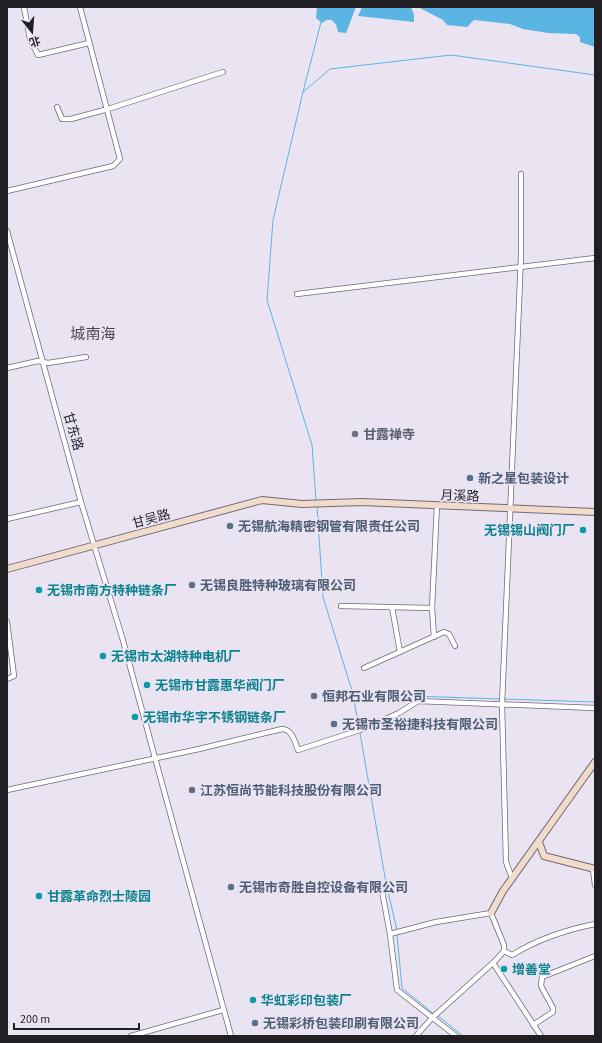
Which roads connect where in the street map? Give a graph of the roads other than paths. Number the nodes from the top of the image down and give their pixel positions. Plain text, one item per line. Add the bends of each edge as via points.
1 (24, 7) edge
2 (81, 7) edge
3 (89, 44) junction
4 (223, 72) dead end
5 (57, 107) dead end
6 (108, 109) junction
7 (521, 174) dead end
8 (7, 191) edge
9 (7, 230) edge
10 (595, 258) edge
11 (520, 268) junction
12 (297, 294) dead end
13 (86, 357) dead end
14 (43, 362) junction
15 (7, 368) edge
16 (82, 502) junction
17 (324, 504) joint
18 (437, 506) junction
19 (511, 509) junction
20 (595, 512) edge
21 (7, 518) edge
22 (95, 544) junction
23 (7, 569) edge
24 (341, 606) dead end
25 (392, 608) junction
26 (432, 608) junction
27 (7, 622) edge
28 (434, 637) junction
29 (455, 646) dead end
30 (400, 652) junction
31 (364, 668) dead end
32 (7, 679) edge
33 (502, 703) junction
34 (595, 708) edge
35 (154, 758) junction
36 (595, 762) edge
37 (7, 790) edge
38 (539, 842) junction
39 (594, 869) edge
40 (512, 878) junction
41 (595, 885) edge
42 (382, 891) dead end
43 (491, 913) junction
44 (595, 924) edge
45 (392, 934) junction
46 (504, 951) junction
47 (595, 956) edge
48 (493, 963) junction
49 (223, 1010) junction
50 (433, 1017) junction
51 (533, 1025) junction
52 (131, 1036) edge
53 (231, 1036) edge
54 (416, 1036) edge
55 (456, 1036) edge
56 (541, 1036) edge

1 - 3 street via 30,39 38,55
2 - 3 street
3 - 6 street
4 - 6 street
5 - 6 street via 63,120
6 - 8 street via 120,159 118,163
7 - 11 street
9 - 14 street, 甘东路
10 - 11 street
11 - 12 street
11 - 19 street
13 - 14 street
14 - 15 street
14 - 16 street, 甘东路
16 - 21 street
16 - 22 street, 甘东路
17 - 18 street, 月溪路 via 362,502
17 - 22 street, 甘吴路 via 262,500
18 - 19 street, 月溪路
18 - 26 street
19 - 20 street, 月溪路
19 - 33 street
22 - 23 street, 甘吴路
22 - 35 street, 甘东路
24 - 25 street
25 - 26 street
25 - 30 street
26 - 28 street
27 - 32 street via 14,676
28 - 29 street via 447,632
28 - 30 street
30 - 31 street
33 - 34 street
33 - 35 street via 418,701 399,713 351,734 298,750 290,732 282,729
33 - 40 street via 506,862
35 - 37 street
35 - 49 street, 甘东路
36 - 38 street
38 - 39 street via 544,856
38 - 40 street
39 - 41 street
40 - 43 street
42 - 45 street
43 - 45 street via 436,922
43 - 46 street
44 - 46 street via 566,930 526,946 512,955
45 - 50 street via 397,990
46 - 48 street
47 - 51 street via 542,977 541,986 553,1012
48 - 50 street
48 - 51 street
49 - 52 street
49 - 53 street, 甘东路
50 - 54 street
50 - 55 street
51 - 56 street

